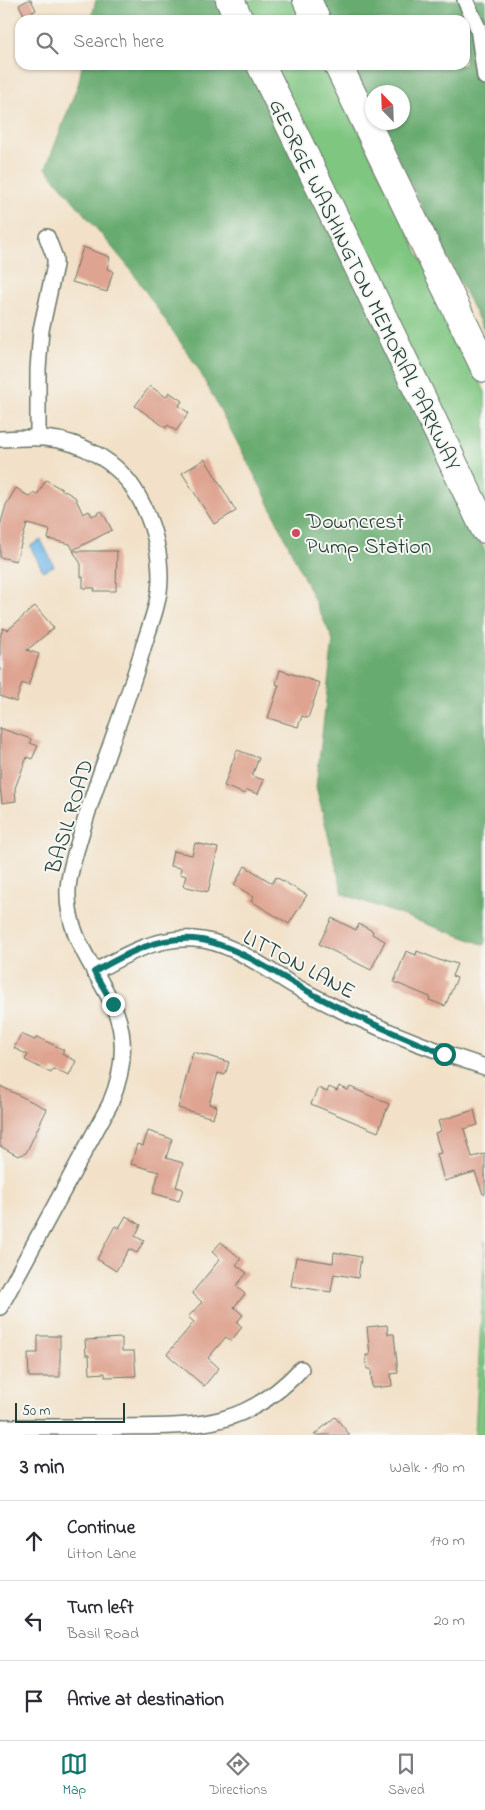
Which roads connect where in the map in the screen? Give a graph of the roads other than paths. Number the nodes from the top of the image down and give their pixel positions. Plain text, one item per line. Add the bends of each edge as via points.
1 (230, 0) edge
2 (307, 0) edge
3 (465, 0) edge
4 (237, 15) edge
5 (314, 15) edge
6 (263, 70) edge
7 (340, 70) edge
8 (485, 77) edge
9 (47, 237) dead end
10 (485, 368) edge
11 (38, 438) junction
12 (0, 439) edge
13 (485, 529) edge
14 (94, 972) junction
15 (485, 1067) edge
16 (0, 1307) edge
17 (301, 1369) dead end
18 (0, 1427) edge

1 - 4 highway
2 - 5 highway
3 - 8 street via 478,28
6 - 13 highway, GEORGE WASHINGTON MEMORIAL PARKWAY
7 - 10 highway
9 - 11 street via 55,265 41,330
11 - 12 street, BASIL ROAD
11 - 14 street, BASIL ROAD via 85,448 120,472 146,510 155,532 159,555 157,602 89,806 68,887 73,931
14 - 15 street, LITTON LANE via 126,954 158,942 196,939 218,944 355,1016 444,1054
14 - 16 street, BASIL ROAD via 113,1004 119,1024 122,1064 118,1085
17 - 18 street via 276,1394 256,1406 202,1425

